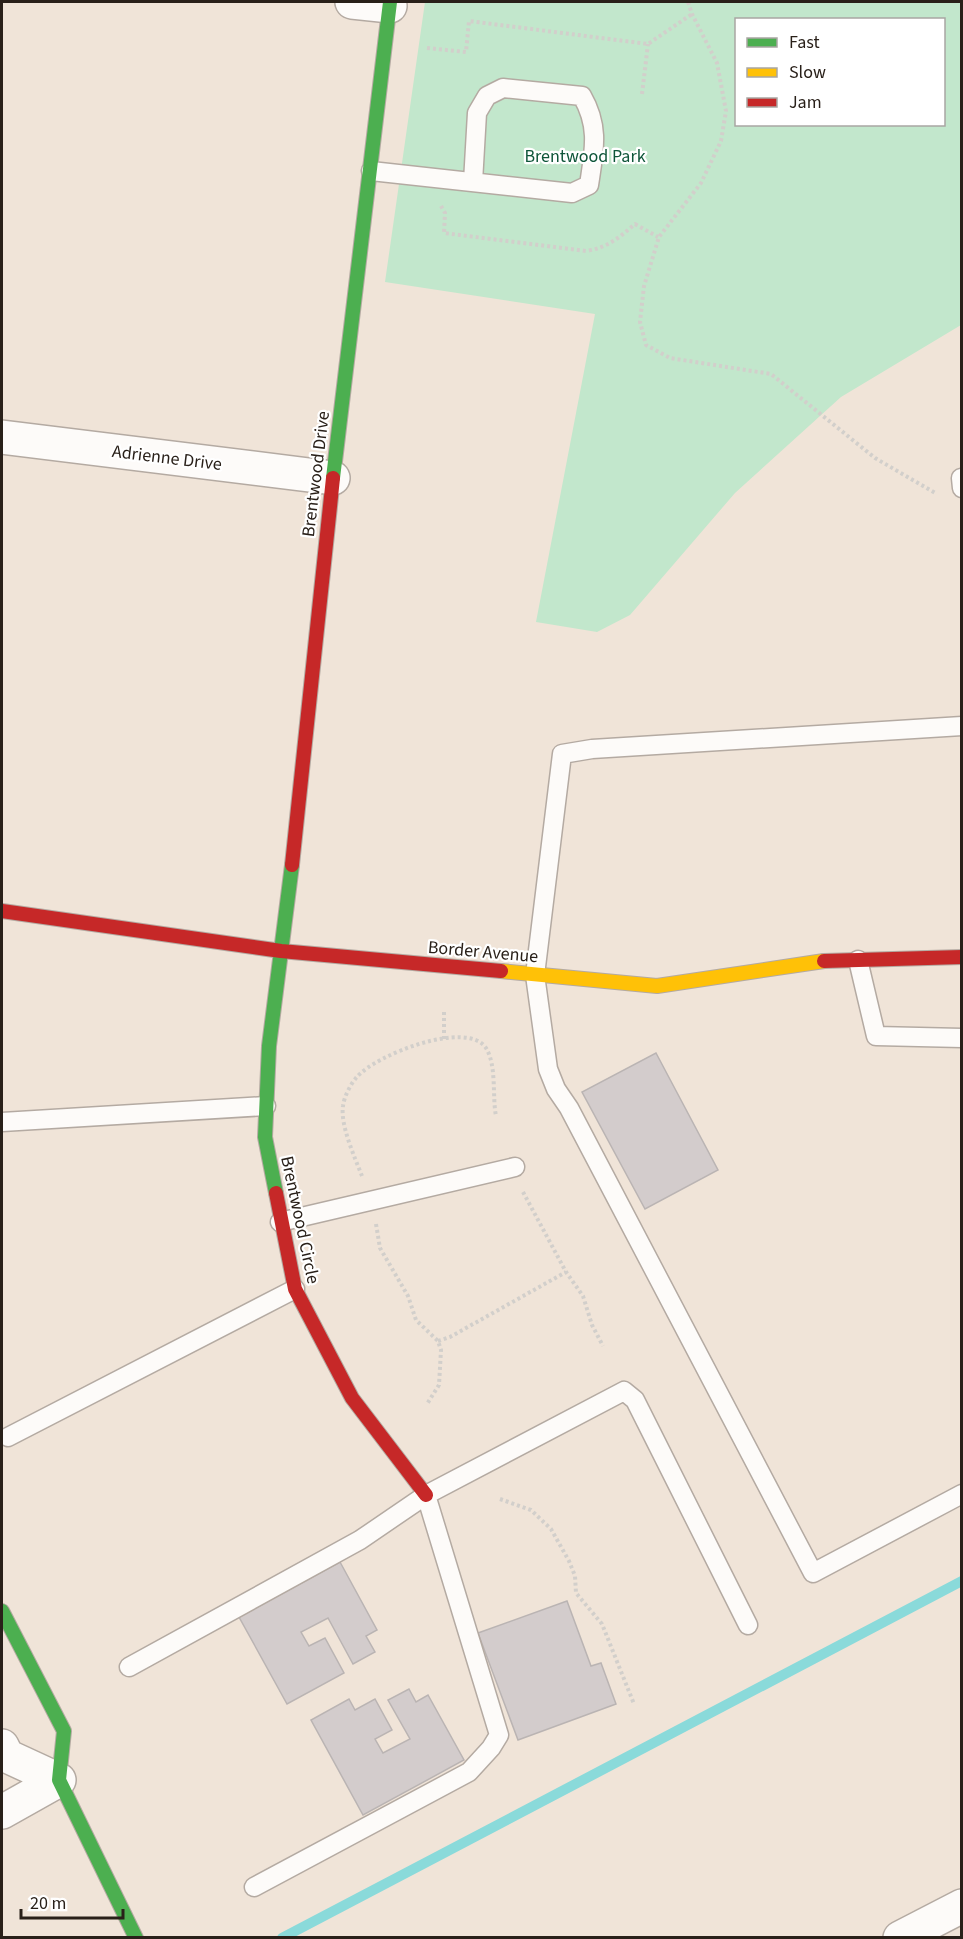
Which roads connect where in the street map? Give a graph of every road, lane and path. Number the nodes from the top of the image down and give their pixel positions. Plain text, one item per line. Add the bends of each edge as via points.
1 (351, 2) edge
2 (688, 2) edge
3 (390, 4) edge
4 (692, 14) junction
5 (648, 44) junction
6 (427, 48) dead end
7 (642, 94) dead end
8 (372, 171) junction
9 (473, 182) junction
10 (434, 202) dead end
11 (659, 237) junction
12 (2, 437) edge
13 (333, 478) junction
14 (961, 478) edge
15 (962, 488) edge
16 (942, 497) dead end
17 (962, 726) edge
18 (2, 911) edge
19 (281, 951) junction
20 (962, 957) edge
21 (858, 960) junction
22 (535, 975) junction
23 (444, 1010) dead end
24 (962, 1038) edge
25 (444, 1039) junction
26 (266, 1106) junction
27 (496, 1116) dead end
28 (2, 1122) edge
29 (515, 1167) dead end
30 (364, 1183) dead end
31 (522, 1191) dead end
32 (280, 1222) junction
33 (375, 1222) dead end
34 (566, 1272) junction
35 (295, 1289) junction
36 (438, 1341) junction
37 (603, 1346) dead end
38 (427, 1404) dead end
39 (8, 1437) dead end
40 (962, 1494) edge
41 (426, 1495) junction
42 (500, 1499) dead end
43 (2, 1611) edge
44 (748, 1625) dead end
45 (129, 1667) dead end
46 (634, 1704) dead end
47 (2, 1746) edge
48 (58, 1780) junction
49 (2, 1812) edge
50 (254, 1887) dead end
51 (962, 1906) edge
52 (136, 1938) edge
53 (900, 1938) edge

1 - 3 street
2 - 4 path
3 - 8 street, Brentwood Drive
4 - 5 path
4 - 11 path via 717,63 726,111 721,141 701,183
5 - 6 path via 469,21 466,52
5 - 7 path
8 - 9 lane
8 - 13 street, Brentwood Drive
9 - 9 lane via 572,193 589,185 595,140 592,114 582,96 503,88 487,96 477,112
10 - 11 path via 445,213 444,233 586,251 600,249 635,224
11 - 16 path via 644,286 640,322 646,345 670,358 771,374 875,458
12 - 13 street, Adrienne Drive
13 - 19 street, Brentwood Drive
14 - 15 lane
17 - 22 lane via 562,754
18 - 19 street, Border Avenue
19 - 22 street, Border Avenue
19 - 26 street, Brentwood Circle
20 - 21 street, Border Avenue
21 - 22 street, Border Avenue via 824,961 657,986
21 - 24 lane via 876,1036
22 - 40 lane via 548,1069 556,1089 813,1573
23 - 25 path
25 - 27 path via 468,1036 486,1048
25 - 30 path via 393,1053 352,1084 343,1106
26 - 28 lane
26 - 32 street, Brentwood Circle via 265,1137
29 - 32 lane
31 - 34 path
32 - 35 street, Brentwood Circle
33 - 36 path via 380,1248 408,1296 416,1320
34 - 36 path
34 - 37 path via 583,1296
35 - 39 lane
35 - 41 street, Brentwood Circle via 352,1398
36 - 38 path via 439,1384
41 - 44 lane via 624,1391 635,1400
41 - 45 lane via 360,1540
41 - 50 lane via 499,1735 469,1772
42 - 46 path via 531,1510 551,1529 575,1576 576,1593 602,1624
43 - 48 street via 64,1731
47 - 48 street via 7,1756
48 - 49 street
48 - 52 street
51 - 53 street

